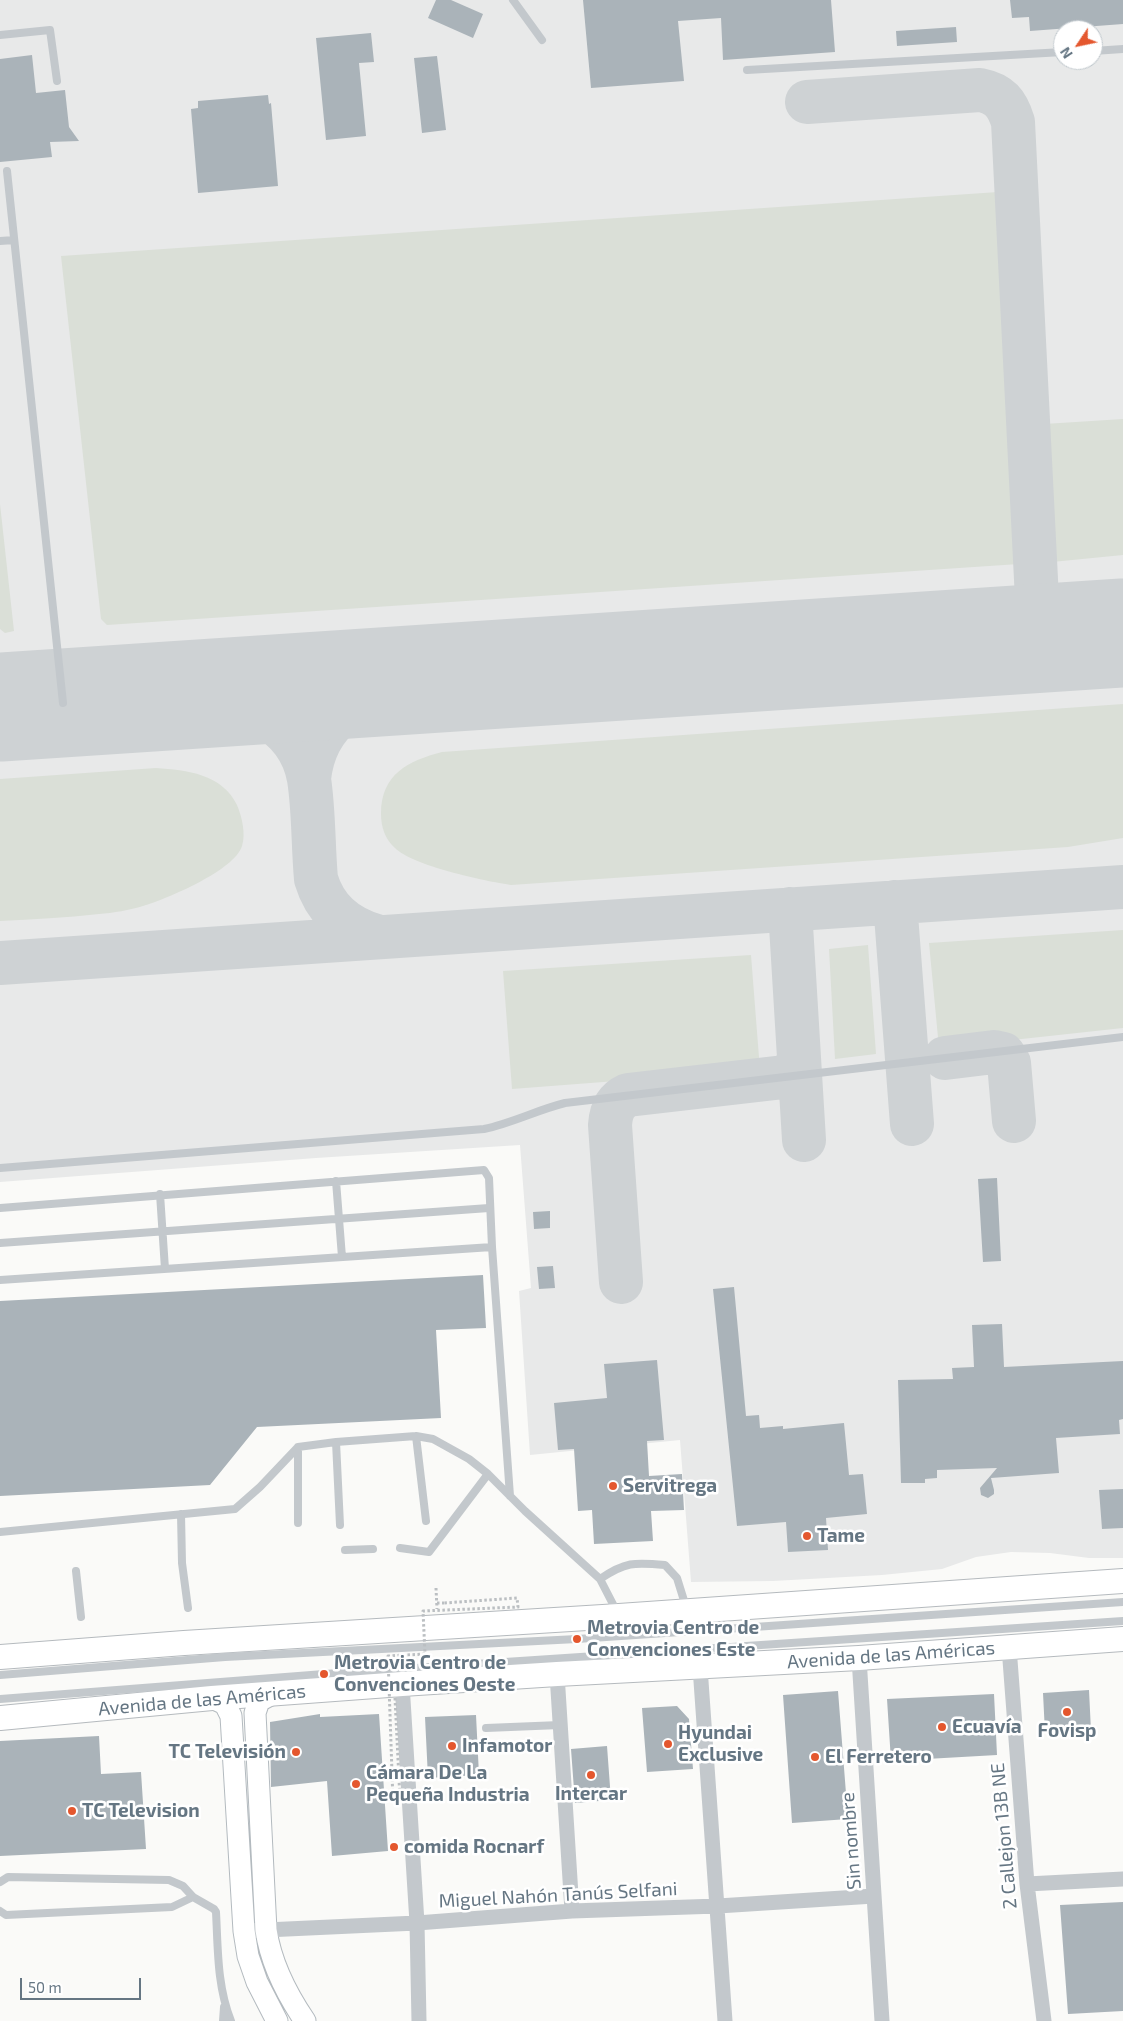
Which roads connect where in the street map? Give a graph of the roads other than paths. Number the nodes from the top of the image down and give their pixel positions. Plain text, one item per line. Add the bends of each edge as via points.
1 (513, 0) edge
2 (0, 35) edge
3 (542, 40) dead end
4 (1123, 49) edge
5 (1103, 50) edge
6 (1053, 53) edge
7 (747, 70) dead end
8 (57, 82) dead end
9 (7, 171) dead end
10 (14, 240) junction
11 (0, 241) edge
12 (64, 703) dead end
13 (1123, 1037) edge
14 (0, 1168) edge
15 (336, 1181) junction
16 (160, 1194) junction
17 (0, 1208) edge
18 (489, 1208) junction
19 (339, 1219) junction
20 (163, 1232) junction
21 (0, 1243) edge
22 (492, 1247) junction
23 (342, 1257) junction
24 (165, 1269) junction
25 (0, 1280) edge
26 (416, 1436) junction
27 (336, 1442) junction
28 (298, 1448) junction
29 (488, 1474) junction
30 (510, 1496) junction
31 (181, 1514) junction
32 (426, 1521) dead end
33 (298, 1523) dead end
34 (340, 1525) dead end
35 (0, 1532) edge
36 (373, 1548) dead end
37 (400, 1548) dead end
38 (345, 1550) dead end
39 (76, 1571) dead end
40 (600, 1579) junction
41 (1123, 1581) edge
42 (1123, 1602) edge
43 (188, 1608) dead end
44 (687, 1612) junction
45 (620, 1616) junction
46 (81, 1617) dead end
47 (1123, 1621) edge
48 (1123, 1639) edge
49 (1009, 1647) junction
50 (0, 1657) edge
51 (859, 1658) junction
52 (700, 1667) junction
53 (557, 1674) junction
54 (0, 1675) edge
55 (398, 1691) junction
56 (274, 1693) junction
57 (212, 1698) junction
58 (0, 1699) edge
59 (0, 1718) edge
60 (560, 1725) junction
61 (486, 1728) dead end
62 (1123, 1879) edge
63 (0, 1882) edge
64 (1027, 1884) junction
65 (874, 1896) junction
66 (193, 1897) junction
67 (718, 1906) junction
68 (572, 1911) junction
69 (2, 1915) edge
70 (417, 1923) junction
71 (266, 1930) junction
72 (244, 1931) junction
73 (224, 2005) junction
74 (222, 2021) edge
75 (231, 2021) edge
76 (277, 2021) edge
77 (305, 2021) edge
78 (419, 2021) edge
79 (725, 2021) edge
80 (882, 2021) edge
81 (1044, 2021) edge

1 - 3 lane
2 - 8 lane via 50,30
4 - 5 lane
6 - 7 lane
9 - 10 lane
10 - 11 lane
10 - 12 lane
13 - 14 lane via 564,1103 484,1129
15 - 16 lane
15 - 18 lane via 484,1170 489,1178
15 - 19 lane
16 - 17 lane
16 - 20 lane
18 - 19 lane
18 - 22 lane
19 - 20 lane
19 - 23 lane
20 - 21 lane
20 - 24 lane
22 - 23 lane
22 - 30 lane
23 - 24 lane
24 - 25 lane
26 - 27 lane
26 - 29 lane via 433,1439
26 - 32 lane
27 - 28 lane
27 - 34 lane
28 - 31 lane via 235,1509
28 - 33 lane
29 - 30 lane
29 - 37 lane via 429,1552
30 - 40 lane
31 - 35 lane
31 - 43 lane via 182,1563
36 - 38 lane
39 - 46 lane
40 - 44 lane via 619,1566 665,1565 677,1578
40 - 45 lane
41 - 44 main road
42 - 54 lane, Avenida de las Américas via 567,1640 225,1657
44 - 45 main road
45 - 50 main road
47 - 58 lane, Avenida de las Américas
48 - 49 main road, Avenida de las Américas
49 - 51 main road, Avenida de las Américas
49 - 64 street, 2 Callejon 13B NE
51 - 52 main road, Avenida de las Américas
51 - 65 street, Sin nombre
52 - 53 main road, Avenida de las Américas
52 - 67 street
53 - 55 main road, Avenida de las Américas
53 - 60 street
55 - 56 main road, Avenida de las Américas
55 - 70 street
56 - 57 main road, Avenida de las Américas
56 - 71 street via 259,1701 254,1713
57 - 59 main road, Avenida de las Américas
57 - 72 street via 225,1704 231,1716
60 - 61 lane
60 - 68 street
62 - 64 street
63 - 66 lane via 8,1877 169,1880 183,1886
64 - 81 street, 2 Callejon 13B NE
65 - 67 street, Miguel Nahón Tanús Selfani
65 - 80 street, Sin nombre
66 - 69 lane via 172,1907
66 - 73 lane via 216,1912
67 - 68 street, Miguel Nahón Tanús Selfani
67 - 79 street
68 - 70 street, Miguel Nahón Tanús Selfani
70 - 71 street, Miguel Nahón Tanús Selfani
70 - 78 street
71 - 72 street, Miguel Nahón Tanús Selfani
71 - 77 street via 279,1975
72 - 76 street via 257,1982
73 - 74 lane
73 - 75 lane

